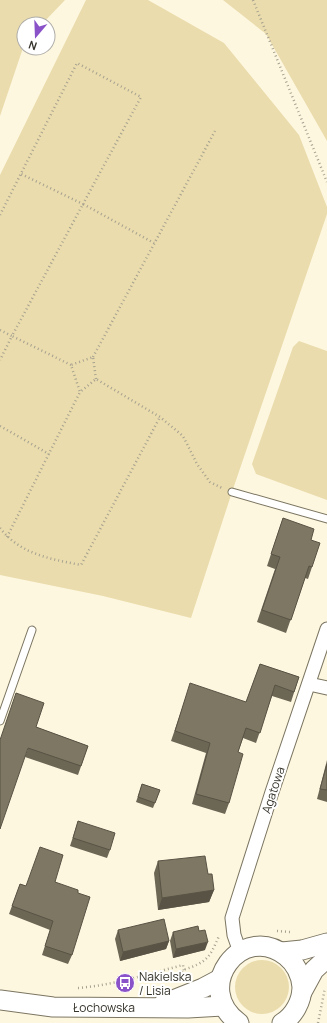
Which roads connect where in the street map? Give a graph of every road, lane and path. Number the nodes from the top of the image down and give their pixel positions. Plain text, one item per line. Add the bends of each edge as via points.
1 (253, 0) edge
2 (215, 131) dead end
3 (21, 174) junction
4 (327, 182) edge
5 (83, 204) junction
6 (0, 215) edge
7 (154, 243) junction
8 (0, 330) edge
9 (12, 336) junction
10 (93, 357) junction
11 (0, 360) edge
12 (71, 365) junction
13 (96, 379) junction
14 (80, 392) junction
15 (160, 417) junction
16 (0, 426) edge
17 (49, 454) junction
18 (232, 492) joint
19 (327, 519) edge
20 (0, 528) edge
21 (7, 537) junction
22 (327, 629) edge
23 (32, 630) dead end
24 (309, 684) junction
25 (327, 688) edge
26 (0, 721) edge
27 (233, 925) junction
28 (327, 943) edge
29 (240, 952) junction
30 (282, 952) junction
31 (327, 958) edge
32 (220, 978) junction
33 (326, 986) dead end
34 (75, 988) dead end
35 (300, 998) junction
36 (0, 1000) edge
37 (223, 1006) junction
38 (155, 1007) junction
39 (239, 1023) edge
40 (282, 1023) edge
41 (300, 1023) edge
42 (318, 1023) edge

1 - 4 path
2 - 7 path
3 - 5 path
3 - 5 path via 77,63 141,97
3 - 6 path
5 - 7 path
5 - 9 path
7 - 10 path
8 - 9 path
9 - 11 path
9 - 12 path
10 - 12 path
10 - 13 path
12 - 14 path
13 - 14 path
13 - 15 path
14 - 17 path
15 - 18 path via 183,436 197,464 210,482
15 - 21 path via 81,565 43,558 18,546
16 - 17 path
17 - 21 path
18 - 19 lane
20 - 21 path
22 - 24 street, Agatowa
23 - 26 lane
24 - 25 street
24 - 27 street, Agatowa via 235,908
27 - 29 street, Agatowa
27 - 34 path via 221,931 213,950 204,962 184,970 183,964 123,981
28 - 30 main road
29 - 30 main road via 261,946
29 - 32 main road via 229,961
30 - 35 main road via 298,969 301,980
31 - 35 main road via 314,970
32 - 37 main road via 219,988
32 - 38 main road, Łochowska via 203,988
33 - 42 path
35 - 40 main road via 293,1013
35 - 41 street
36 - 38 main road, Łochowska via 53,1007
37 - 38 main road, Łochowska
37 - 39 main road

